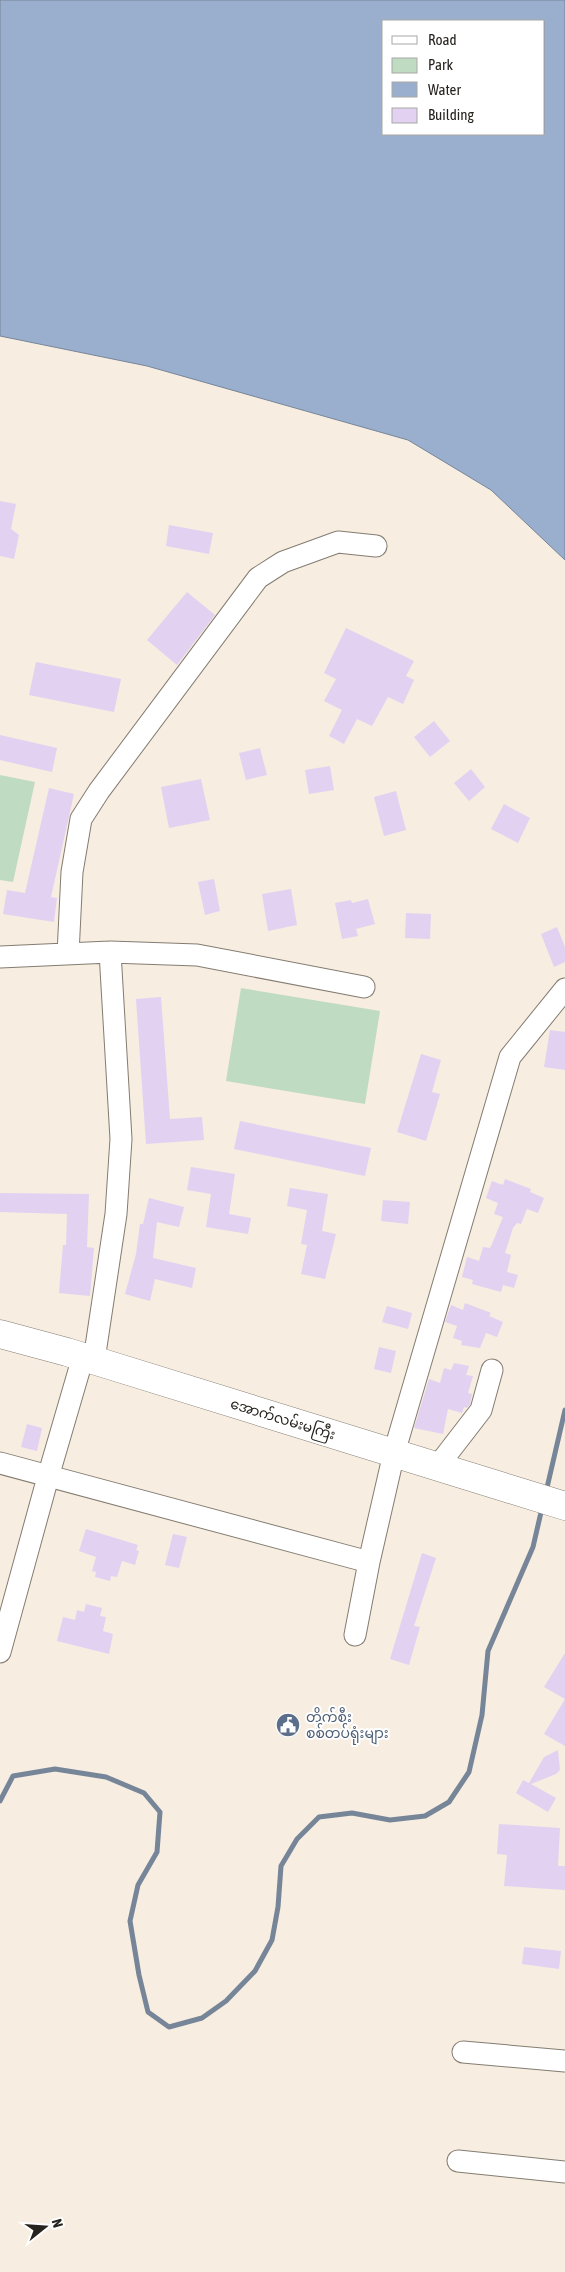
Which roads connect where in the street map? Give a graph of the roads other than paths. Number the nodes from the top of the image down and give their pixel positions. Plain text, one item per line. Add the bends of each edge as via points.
1 (376, 546) dead end
2 (110, 952) junction
3 (68, 954) junction
4 (0, 957) edge
5 (364, 987) dead end
6 (565, 989) edge
7 (0, 1334) edge
8 (88, 1359) junction
9 (492, 1370) dead end
10 (394, 1453) junction
11 (0, 1463) edge
12 (437, 1467) junction
13 (48, 1477) junction
14 (565, 1506) edge
15 (369, 1562) junction
16 (355, 1635) dead end
17 (0, 1652) edge
18 (463, 2052) dead end
19 (565, 2061) edge
20 (458, 2161) dead end
21 (565, 2172) edge

1 - 3 lane via 338,542 283,562 258,578 81,819 72,872
2 - 3 lane
2 - 5 lane via 197,955
2 - 8 lane via 121,1139 116,1214
3 - 4 lane
6 - 10 lane via 510,1056
7 - 8 main road, အောက်လမ်းမကြီး
8 - 10 main road, အောက်လမ်းမကြီး
8 - 13 lane
9 - 12 lane via 481,1410
10 - 12 main road, အောက်လမ်းမကြီး
10 - 15 lane
11 - 13 lane
12 - 14 main road, အောက်လမ်းမကြီး
13 - 15 lane
13 - 17 lane
15 - 16 lane
18 - 19 lane
20 - 21 lane

